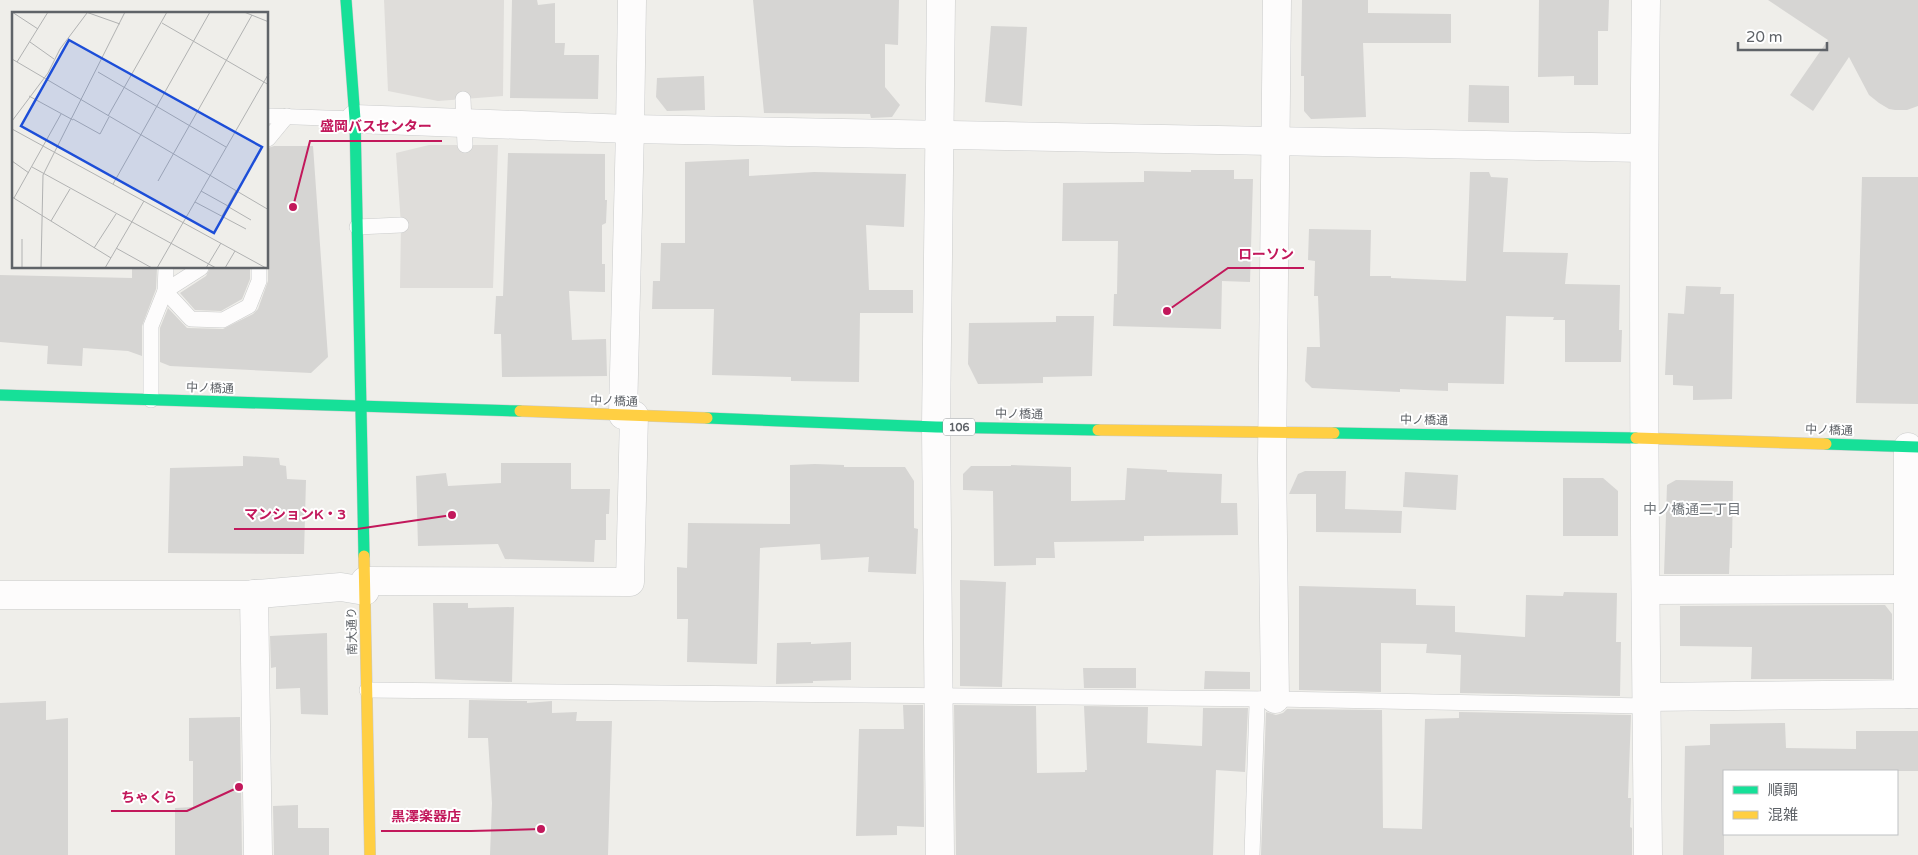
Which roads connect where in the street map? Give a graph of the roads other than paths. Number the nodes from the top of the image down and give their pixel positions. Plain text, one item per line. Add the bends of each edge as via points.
1 (346, 0) edge
2 (632, 0) edge
3 (941, 0) edge
4 (1277, 0) edge
5 (1646, 0) edge
6 (269, 116) edge
7 (287, 116) junction
8 (355, 119) junction
9 (630, 129) junction
10 (940, 135) junction
11 (269, 138) edge
12 (1276, 142) junction
13 (1644, 148) junction
14 (402, 225) dead end
15 (357, 227) junction
16 (166, 269) edge
17 (199, 269) edge
18 (258, 269) edge
19 (165, 291) junction
20 (0, 395) edge
21 (151, 400) junction
22 (362, 407) junction
23 (628, 415) junction
24 (936, 427) junction
25 (1272, 431) junction
26 (1645, 438) junction
27 (1913, 447) edge
28 (365, 586) junction
29 (1646, 590) junction
30 (1912, 592) edge
31 (254, 594) junction
32 (0, 595) edge
33 (367, 690) junction
34 (1913, 694) edge
35 (939, 696) junction
36 (1267, 699) junction
37 (1647, 702) junction
38 (258, 855) edge
39 (370, 855) edge
40 (940, 855) edge
41 (1252, 855) edge
42 (1648, 855) edge

1 - 8 main road, 南大通り
2 - 9 street
3 - 10 street
4 - 12 street
5 - 13 street
6 - 7 lane
7 - 8 lane
7 - 11 lane
8 - 9 street
8 - 15 main road, 南大通り
9 - 10 street
9 - 23 street
10 - 12 street
10 - 24 street
12 - 13 street
12 - 25 street
13 - 26 street
14 - 15 lane
15 - 22 main road, 南大通り
16 - 19 lane
17 - 19 lane
18 - 19 lane via 259,281 249,306 222,320 191,319
19 - 21 lane via 151,326
20 - 21 main road, 中ノ橋通 / 106
21 - 22 main road, 中ノ橋通 / 106
22 - 23 main road, 中ノ橋通 / 106
22 - 28 main road, 南大通り
23 - 24 main road, 中ノ橋通 / 106
23 - 28 street via 630,582
24 - 25 main road, 中ノ橋通 / 106
24 - 35 street
25 - 26 main road, 中ノ橋通 / 106
25 - 36 street
26 - 27 main road, 中ノ橋通 / 106
26 - 29 street
27 - 30 street
28 - 31 street
28 - 33 main road, 南大通り
29 - 30 street
29 - 37 street
30 - 34 street
31 - 32 street
31 - 38 street
33 - 35 lane
33 - 39 main road, 南大通り
34 - 37 street
35 - 36 lane
35 - 40 street
36 - 37 lane
36 - 41 lane via 1257,705
37 - 42 street

